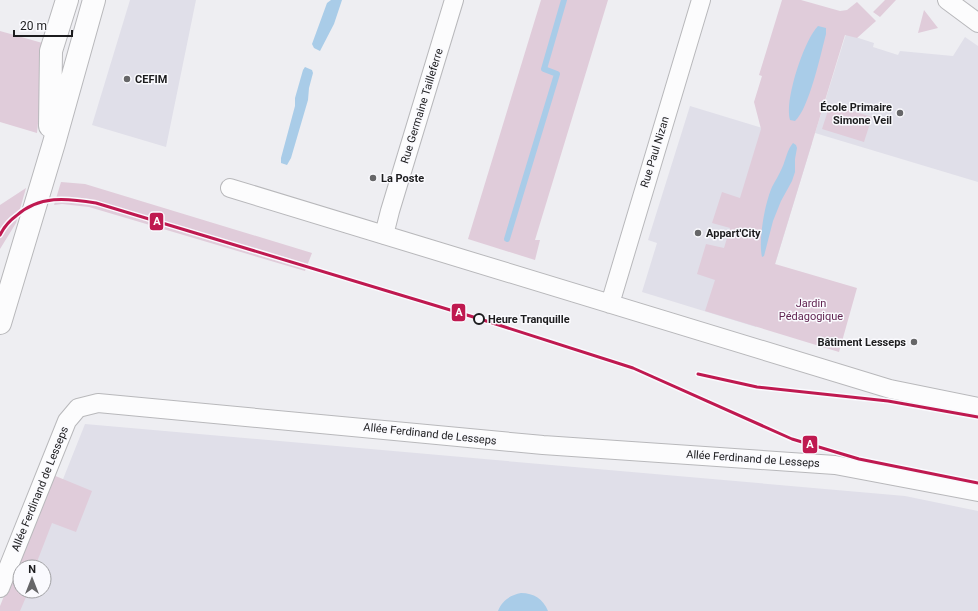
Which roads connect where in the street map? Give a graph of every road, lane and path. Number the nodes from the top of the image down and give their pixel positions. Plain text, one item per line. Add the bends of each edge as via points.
1 (67, 0) edge
2 (94, 0) edge
3 (454, 0) edge
4 (701, 0) edge
5 (946, 0) edge
6 (978, 23) edge
7 (54, 143) junction
8 (230, 188) dead end
9 (384, 235) junction
10 (610, 304) junction
11 (0, 323) edge
12 (978, 407) edge
13 (978, 492) edge
14 (0, 588) edge

1 - 7 main road via 51,51 50,127
2 - 7 main road
3 - 9 street, Rue Germaine Tailleferre
4 - 10 street, Rue Paul Nizan
5 - 6 street
7 - 11 main road
8 - 9 street
9 - 10 street
10 - 12 street via 890,389
13 - 14 street, Allée Ferdinand de Lesseps via 835,465 543,445 98,403 78,408 67,421

